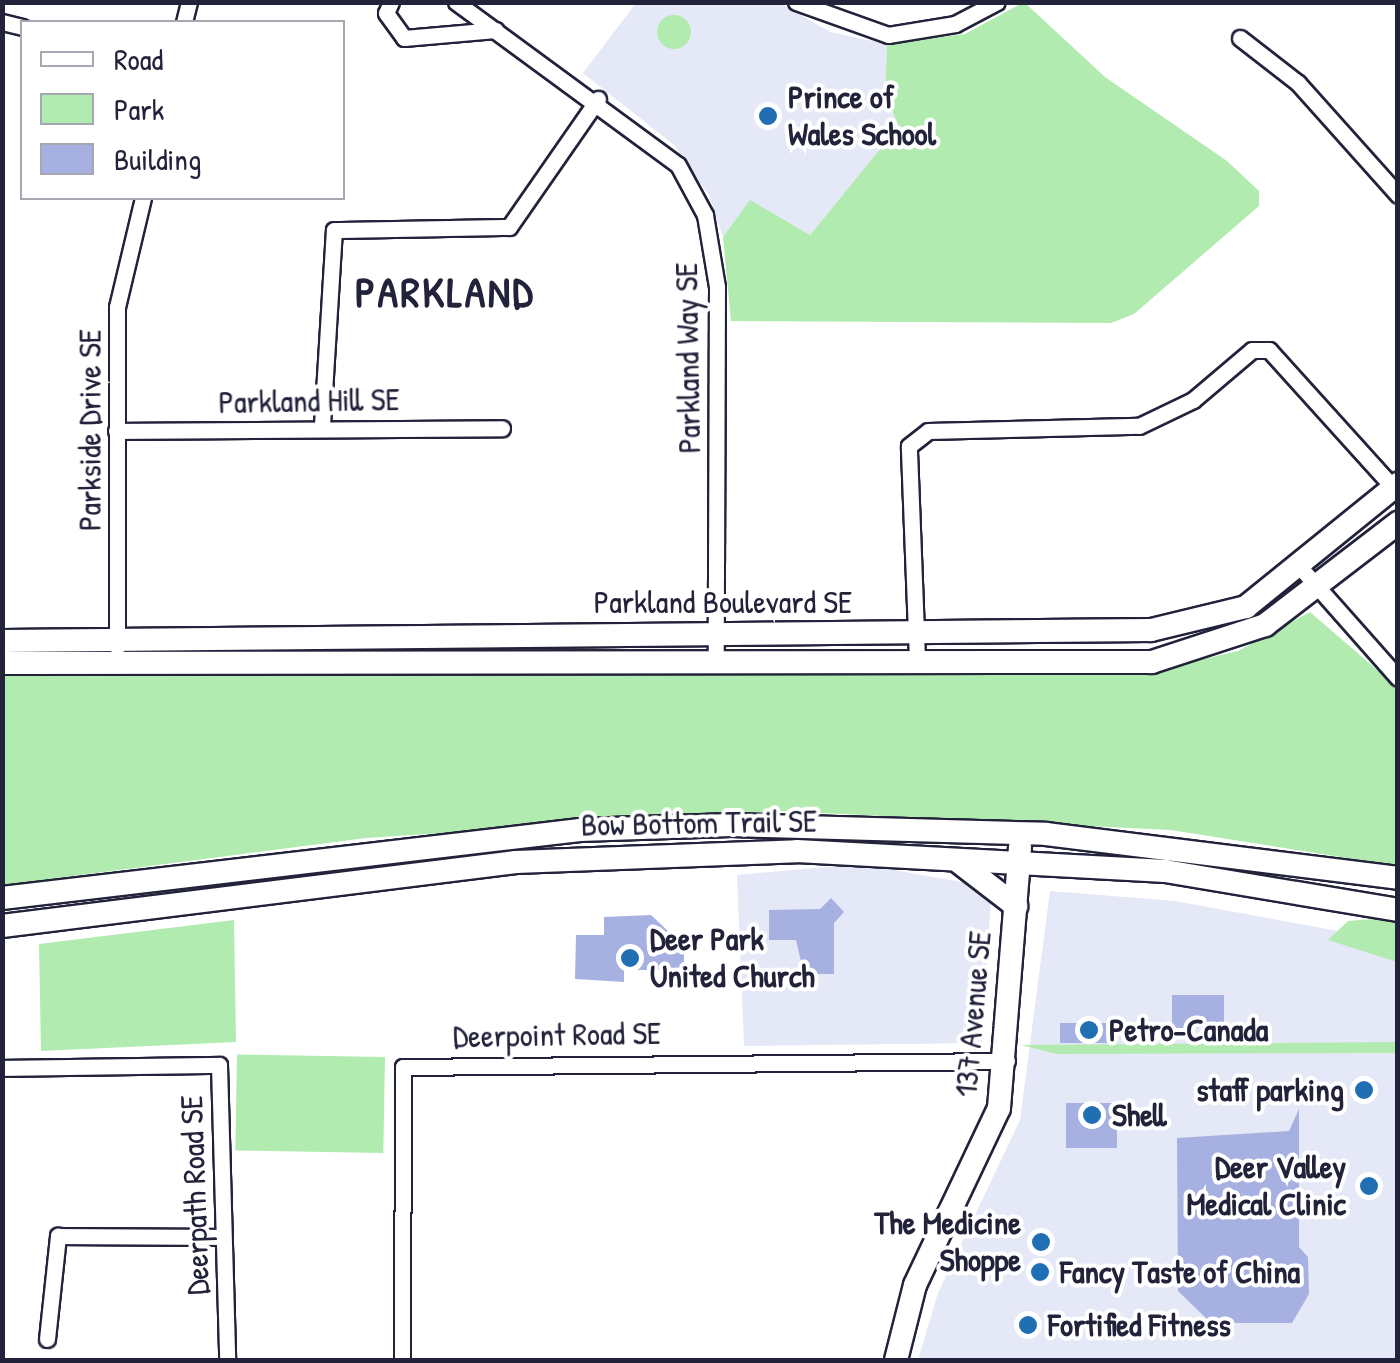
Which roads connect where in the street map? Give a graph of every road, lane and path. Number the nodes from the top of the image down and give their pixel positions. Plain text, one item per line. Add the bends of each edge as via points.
1 (391, 2) edge
2 (456, 2) edge
3 (796, 2) edge
4 (997, 2) edge
5 (496, 30) junction
6 (1240, 38) dead end
7 (598, 99) junction
8 (1398, 196) edge
9 (142, 200) edge
10 (322, 425) junction
11 (502, 428) dead end
12 (116, 431) junction
13 (1396, 488) edge
14 (1398, 522) edge
15 (1299, 566) junction
16 (1318, 589) junction
17 (918, 633) junction
18 (717, 634) junction
19 (2, 641) edge
20 (118, 641) junction
21 (918, 659) junction
22 (2, 663) edge
23 (716, 663) junction
24 (114, 666) junction
25 (1398, 678) edge
26 (1021, 833) junction
27 (946, 859) junction
28 (1020, 859) junction
29 (1398, 878) edge
30 (2, 898) edge
31 (1016, 906) junction
32 (1398, 910) edge
33 (2, 926) edge
34 (1007, 1061) junction
35 (2, 1068) edge
36 (222, 1237) junction
37 (47, 1339) dead end
38 (227, 1360) edge
39 (402, 1360) edge
40 (896, 1360) edge

1 - 5 street via 386,14 404,38
2 - 5 street, Parkland Way SE
3 - 4 street via 888,35 955,24
5 - 7 street, Parkland Way SE
6 - 8 street via 1298,83
7 - 10 street via 509,226 334,230
7 - 18 street, Parkland Way SE via 678,165 711,234
9 - 12 street, Parkside Drive SE via 117,307
10 - 11 street, Parkland Hill SE
10 - 12 street, Parkland Hill SE
12 - 20 street, Parkside Drive SE
13 - 15 street, Parkland Boulevard SE
13 - 17 street via 1270,350 1252,350 1193,400 1139,426 928,431 909,446
14 - 16 street, Parkland Boulevard SE
15 - 16 street
15 - 17 street, Parkland Boulevard SE via 1246,607 1151,630
16 - 21 street, Parkland Boulevard SE via 1210,649 1152,662
16 - 25 street
17 - 18 street, Parkland Boulevard SE
17 - 21 street
18 - 20 street, Parkland Boulevard SE
18 - 23 street, Parkland Way SE
19 - 20 street, Parkland Boulevard SE
20 - 24 street, Parkside Drive SE
21 - 23 street, Parkland Boulevard SE
22 - 24 street, Parkland Boulevard SE
23 - 24 street, Parkland Boulevard SE
26 - 28 street, 137 Avenue SE
26 - 29 street, Bow Bottom Trail SE
26 - 30 street, Bow Bottom Trail SE via 832,824 580,830
27 - 28 street, Bow Bottom Trail SE
27 - 31 street via 982,873
27 - 33 street, Bow Bottom Trail SE via 797,851 516,862
28 - 31 street, 137 Avenue SE
28 - 32 street, Bow Bottom Trail SE via 1165,871
31 - 34 street, 137 Avenue SE
34 - 39 street, Deerpoint Road SE via 403,1066
34 - 40 street, 137 Avenue SE via 990,1138 915,1286
35 - 36 street, Deerpath Road SE via 218,1065
36 - 37 street via 58,1236
36 - 38 street, Deerpath Road SE

